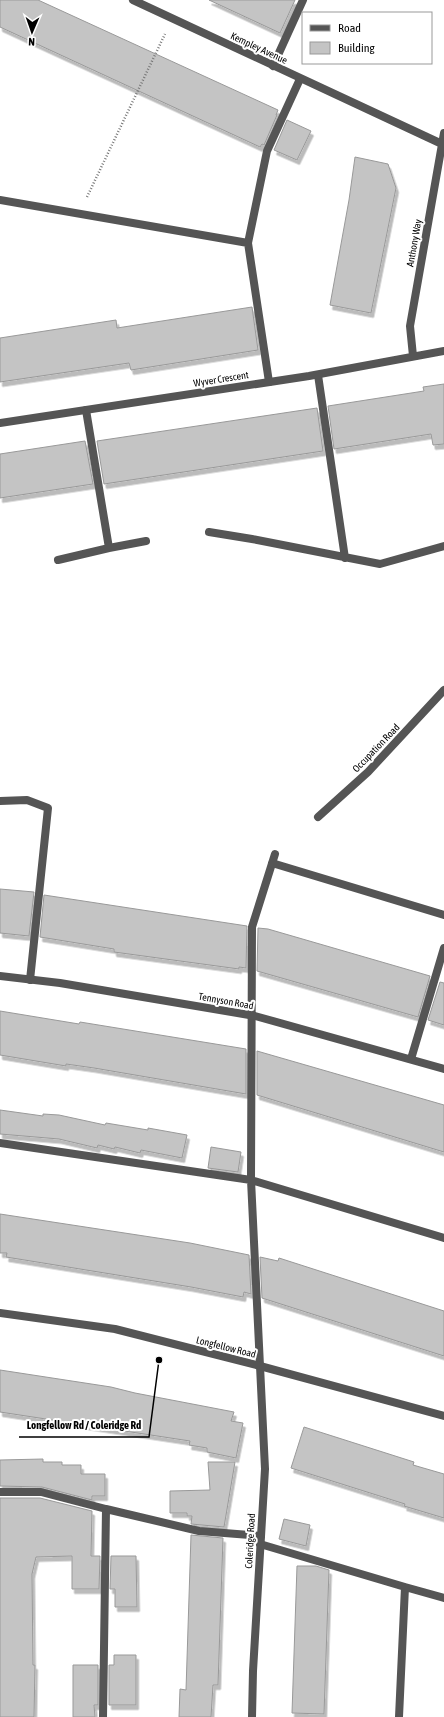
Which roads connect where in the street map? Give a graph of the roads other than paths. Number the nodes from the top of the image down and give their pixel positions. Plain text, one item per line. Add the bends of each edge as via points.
1 (133, 0) edge
2 (303, 0) edge
3 (273, 66) junction
4 (300, 79) junction
5 (444, 133) edge
6 (442, 150) edge
7 (0, 200) edge
8 (248, 243) junction
9 (444, 351) edge
10 (412, 356) junction
11 (318, 375) junction
12 (270, 382) junction
13 (86, 410) junction
14 (0, 423) edge
15 (209, 532) dead end
16 (146, 541) dead end
17 (444, 546) edge
18 (108, 548) junction
19 (345, 558) junction
20 (58, 560) dead end
21 (444, 690) edge
22 (0, 801) edge
23 (318, 817) dead end
24 (275, 854) dead end
25 (272, 863) junction
26 (444, 915) edge
27 (444, 948) edge
28 (0, 976) edge
29 (30, 980) junction
30 (252, 1016) junction
31 (411, 1058) junction
32 (444, 1068) edge
33 (0, 1143) edge
34 (251, 1180) junction
35 (444, 1238) edge
36 (0, 1313) edge
37 (260, 1366) junction
38 (444, 1416) edge
39 (0, 1492) edge
40 (106, 1509) junction
41 (260, 1540) junction
42 (405, 1587) junction
43 (444, 1598) edge
44 (102, 1717) edge
45 (252, 1717) edge
46 (399, 1717) edge

1 - 3 street, Kempley Avenue
2 - 3 street
3 - 4 street, Kempley Avenue
4 - 6 street, Kempley Avenue
4 - 8 street via 267,151
5 - 6 street, Anthony Way
6 - 10 street, Anthony Way via 410,326
7 - 8 street
8 - 12 street
9 - 10 street, Wyver Crescent
10 - 11 street, Wyver Crescent
11 - 12 street, Wyver Crescent
11 - 19 street
12 - 13 street, Wyver Crescent
13 - 14 street, Wyver Crescent
13 - 18 street
15 - 19 street
16 - 18 street
17 - 19 street via 380,564
18 - 20 street
21 - 23 street, Occupation Road via 368,772
22 - 29 street via 27,800 48,808
24 - 25 street, Coleridge Road
25 - 26 street
25 - 30 street, Coleridge Road via 252,927
27 - 31 street
28 - 29 street, Tennyson Road
29 - 30 street, Tennyson Road
30 - 31 street, Tennyson Road
30 - 34 street, Coleridge Road
31 - 32 street, Tennyson Road
33 - 34 street
34 - 35 street
34 - 37 street, Coleridge Road
36 - 37 street, Longfellow Road via 115,1328
37 - 38 street, Longfellow Road
37 - 41 street, Coleridge Road via 265,1469
39 - 40 street via 41,1492
40 - 41 street via 199,1531
40 - 44 street
41 - 42 street
41 - 45 street, Coleridge Road
42 - 43 street
42 - 46 street

